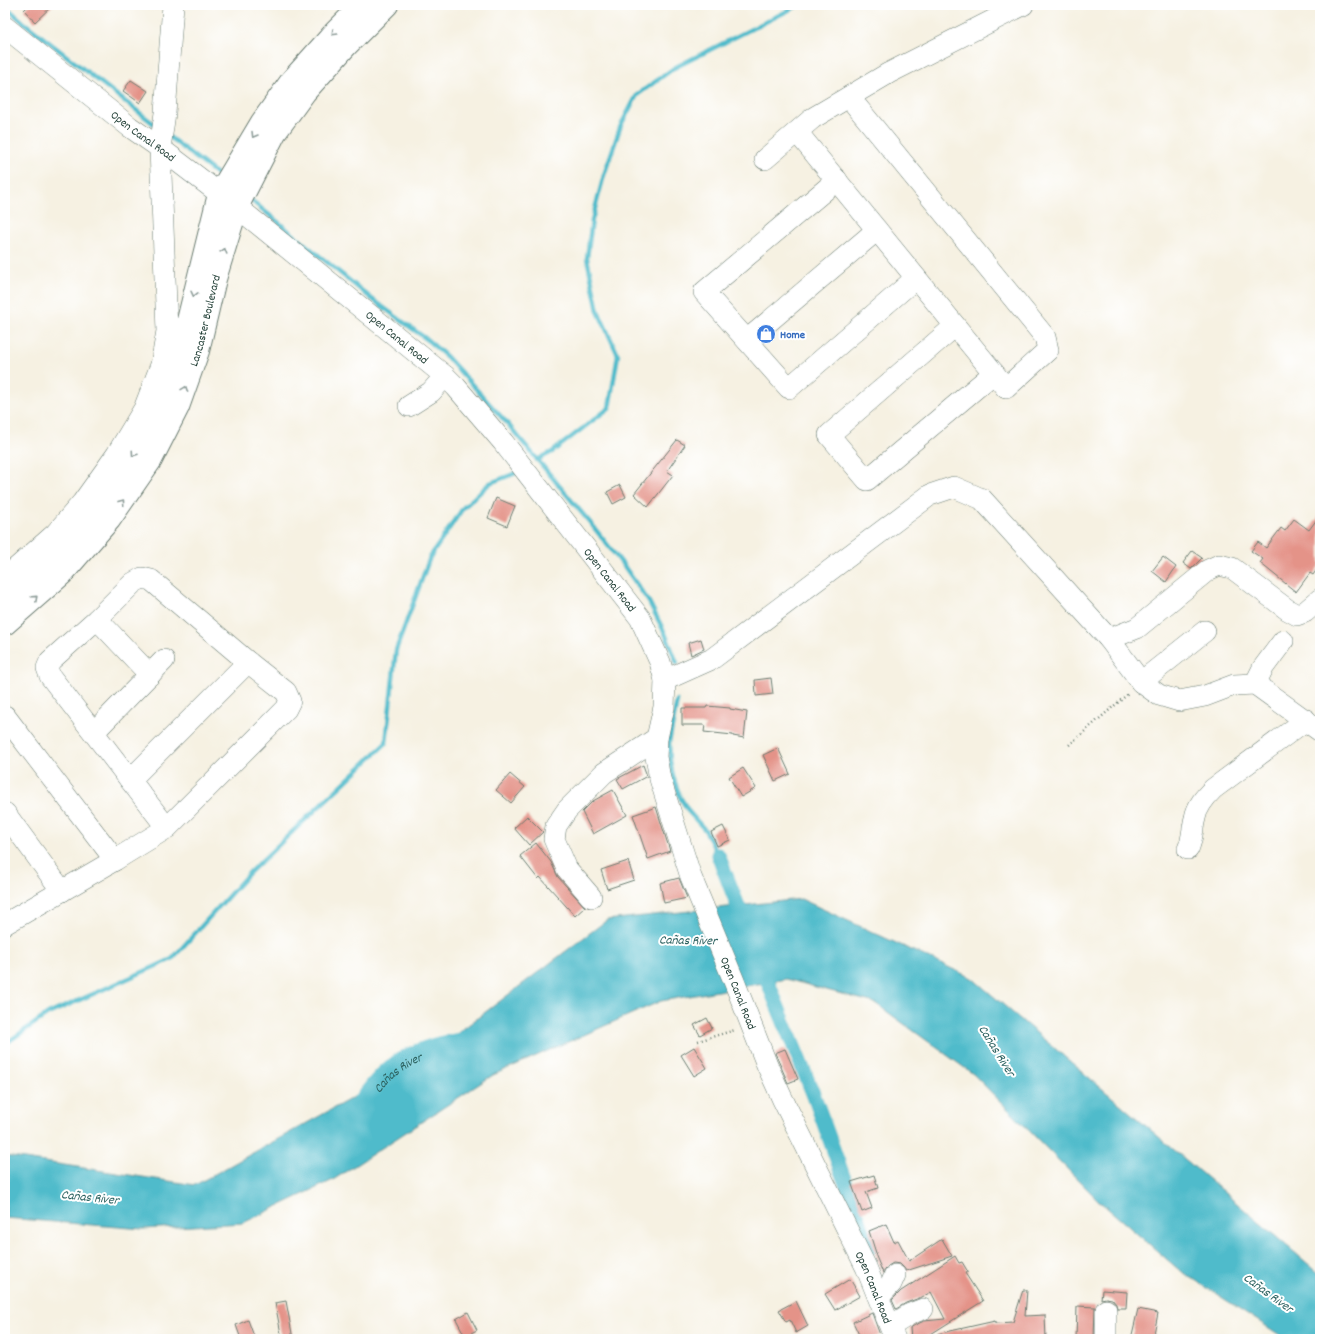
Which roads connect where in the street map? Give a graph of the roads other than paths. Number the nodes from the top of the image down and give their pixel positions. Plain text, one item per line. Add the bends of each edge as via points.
1 (173, 5) edge
2 (362, 5) edge
3 (387, 5) edge
4 (1023, 5) edge
5 (5, 27) edge
6 (849, 97) junction
7 (797, 132) junction
8 (160, 148) junction
9 (765, 159) dead end
10 (837, 180) junction
11 (219, 194) junction
12 (237, 207) junction
13 (877, 230) junction
14 (916, 278) junction
15 (955, 326) junction
16 (747, 340) junction
17 (994, 373) junction
18 (445, 376) junction
19 (409, 406) dead end
20 (5, 578) edge
21 (1320, 599) edge
22 (5, 600) edge
23 (97, 619) junction
24 (5, 624) edge
25 (1205, 631) dead end
26 (1109, 639) junction
27 (1283, 640) dead end
28 (164, 660) dead end
29 (248, 662) junction
30 (150, 675) junction
31 (665, 680) junction
32 (1141, 682) junction
33 (1255, 684) junction
34 (5, 716) edge
35 (1313, 726) edge
36 (94, 732) junction
37 (657, 738) junction
38 (130, 780) junction
39 (5, 813) edge
40 (167, 828) junction
41 (1188, 849) dead end
42 (116, 860) junction
43 (62, 891) junction
44 (591, 898) dead end
45 (7, 920) edge
46 (895, 1275) dead end
47 (879, 1297) junction
48 (923, 1309) dead end
49 (1106, 1310) dead end
50 (893, 1333) edge
51 (1106, 1339) edge

1 - 8 street
2 -> 11 main road, Lancaster Boulevard via 292,80 262,122
3 - 12 main road, Lancaster Boulevard via 305,92 275,133
4 - 6 street
5 - 8 street, Open Canal Road
6 - 7 street via 813,118
6 - 17 street via 1045,337 1048,350 1006,388
7 - 9 street
7 - 10 street
8 - 11 street, Open Canal Road
8 - 20 street via 167,331 161,365 144,409 117,454 82,503 56,533
10 - 13 street
10 - 16 street via 704,292
11 - 12 street, Open Canal Road
11 -> 22 main road, Lancaster Boulevard via 182,345 162,400 136,451 96,507 49,561
12 - 18 street, Open Canal Road
24 -> 12 main road, Lancaster Boulevard via 62,574 110,519 152,460 178,408 198,351 215,279
13 - 14 street
13 - 16 street
14 - 15 street
14 - 16 street via 789,388
15 - 17 street
15 - 17 street via 829,435 866,480
18 - 19 street via 432,392
18 - 31 street, Open Canal Road via 503,442 640,618 660,662
21 - 26 street via 1305,612 1297,615 1232,568 1219,565 1208,570 1137,628
23 - 29 street via 133,583 142,578 152,580
23 - 30 street
23 - 36 street via 50,661 47,668 50,676
25 - 32 street
26 - 31 street via 982,499 954,487 930,495 712,659
26 - 32 street
27 - 33 street
28 - 30 street
29 - 38 street
29 - 40 street via 286,692 290,701 286,709
30 - 36 street
31 - 37 street, Open Canal Road via 664,707
32 - 33 street via 1159,696 1179,701 1205,696 1234,685
33 - 35 street
34 - 42 street
35 - 41 street via 1213,789 1202,801 1195,816
36 - 38 street
37 - 44 street via 604,773 567,810 556,826 554,839 567,869
37 - 47 street, Open Canal Road via 656,757 660,779 691,877 782,1098
38 - 40 street
39 - 43 street
40 - 42 street
42 - 43 street
43 - 45 street
46 - 47 street via 891,1284
47 - 50 street, Open Canal Road
48 - 50 street via 910,1314
49 - 51 street

